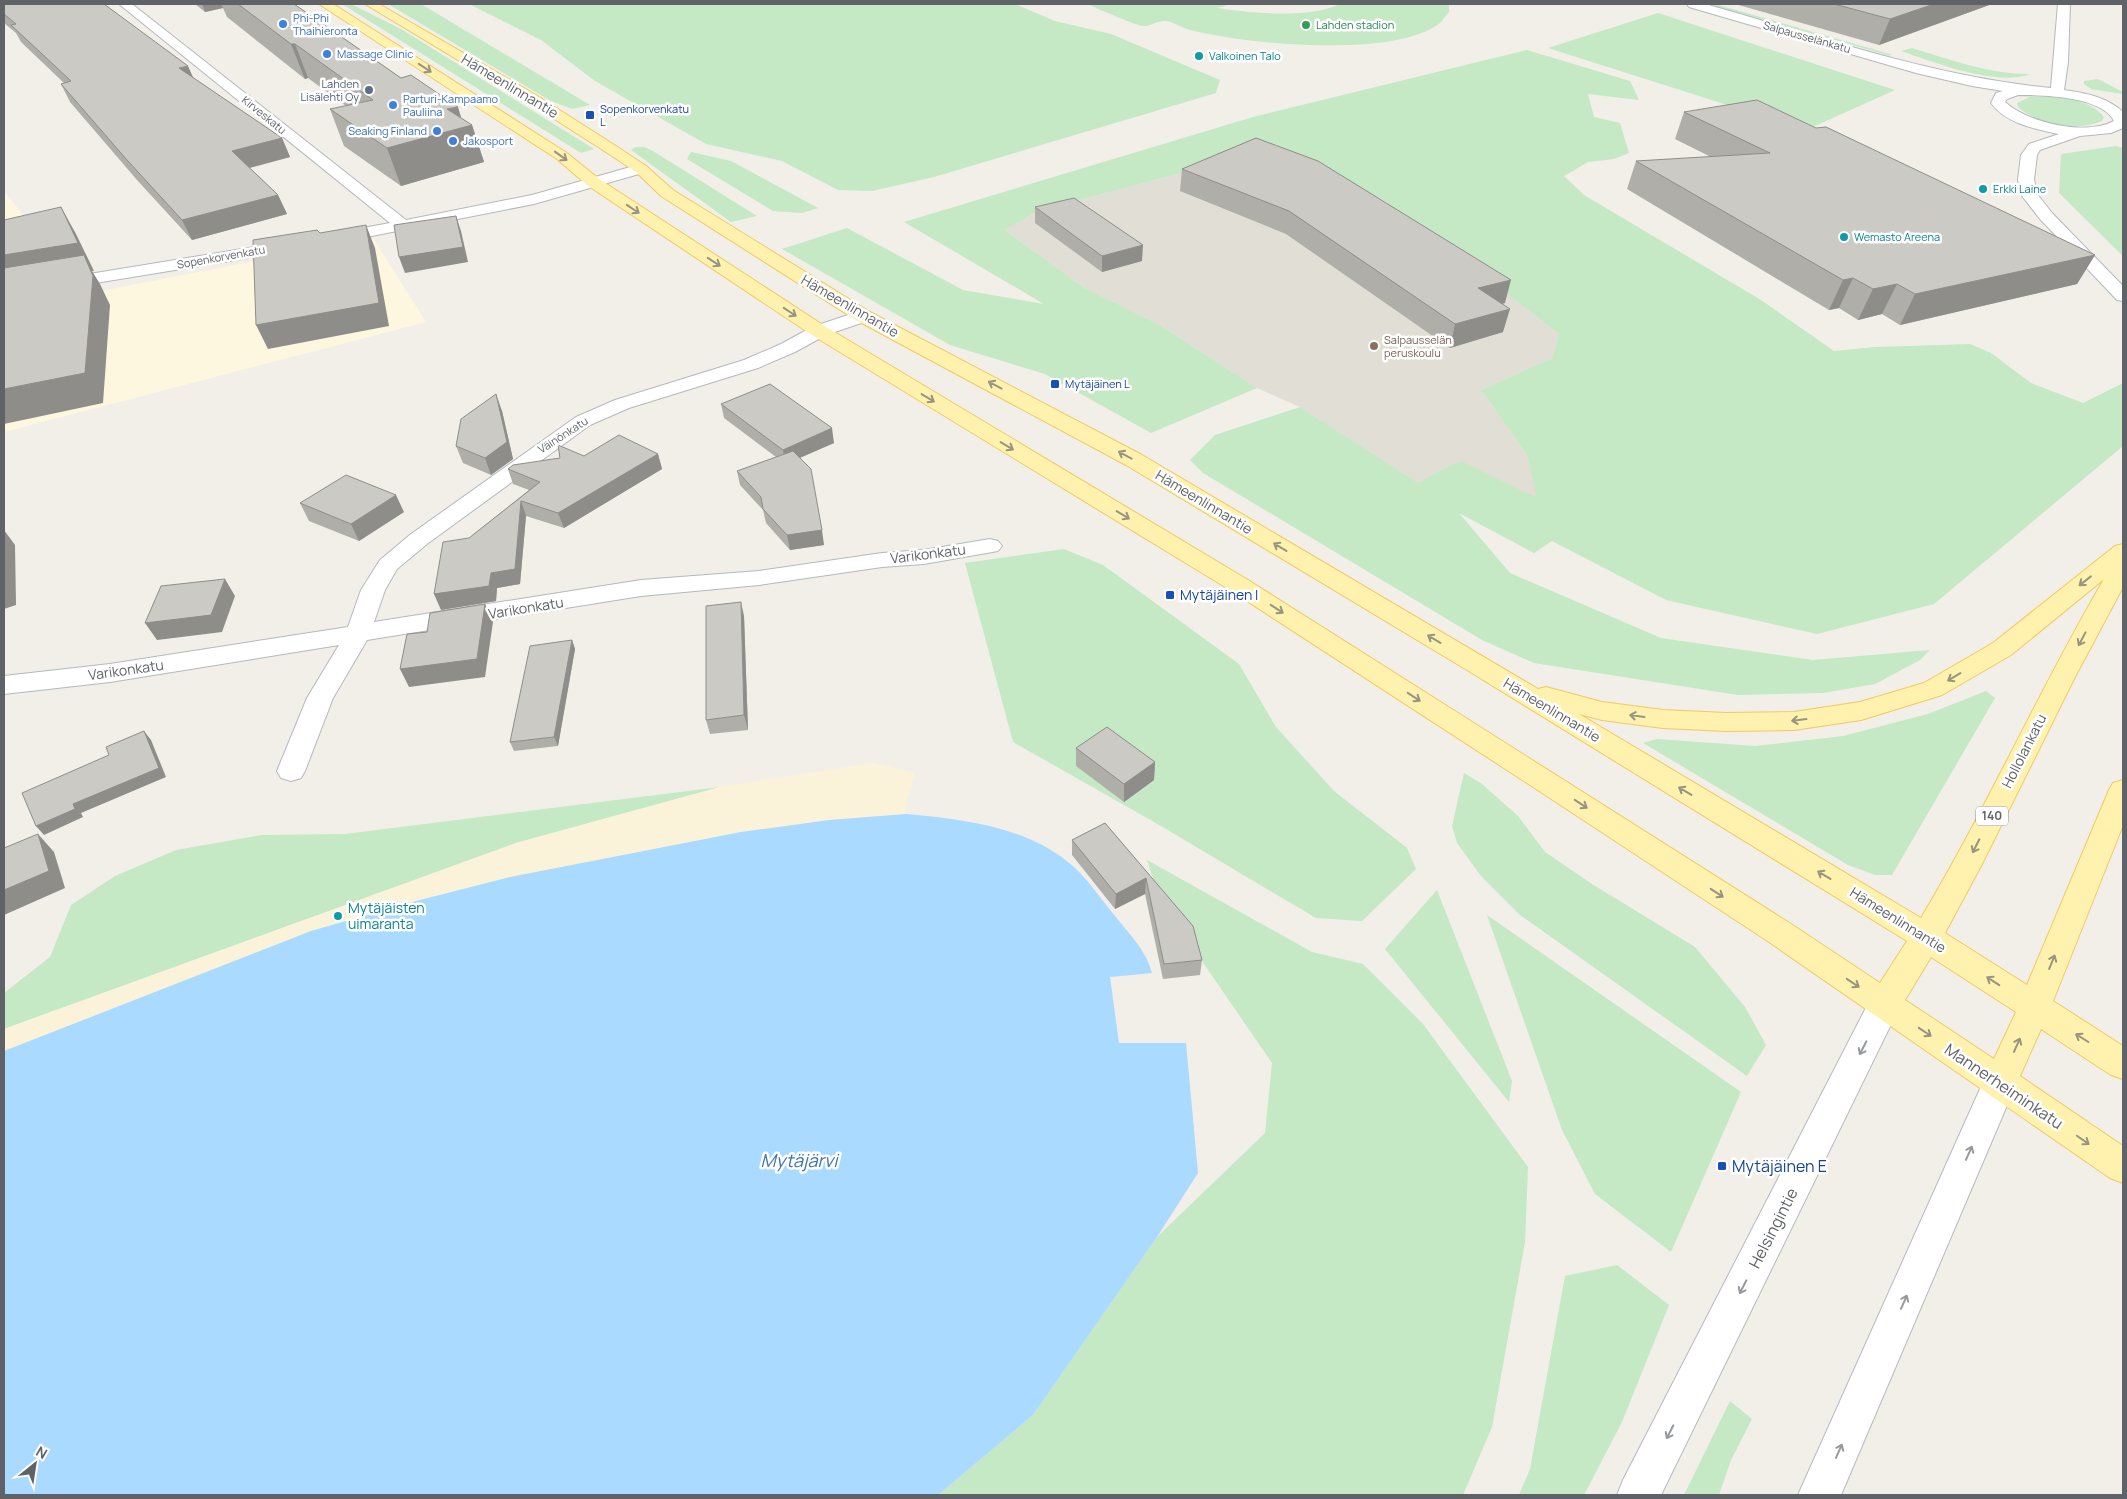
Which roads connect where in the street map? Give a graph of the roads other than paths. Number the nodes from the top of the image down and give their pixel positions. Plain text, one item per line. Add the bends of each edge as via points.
1 (125, 4) edge
2 (325, 4) edge
3 (371, 4) edge
4 (1693, 4) edge
5 (2064, 4) edge
6 (1921, 70) junction
7 (2029, 91) junction
8 (2057, 93) junction
9 (2079, 97) junction
10 (2123, 104) edge
11 (2005, 111) junction
12 (2116, 130) edge
13 (2082, 131) junction
14 (2034, 148) junction
15 (641, 169) junction
16 (593, 182) junction
17 (403, 226) junction
18 (4, 292) edge
19 (2123, 296) edge
20 (863, 316) junction
21 (819, 331) junction
22 (990, 546) dead end
23 (2123, 551) edge
24 (2123, 566) edge
25 (358, 634) junction
26 (1476, 664) junction
27 (4, 685) edge
28 (291, 771) dead end
29 (2123, 790) edge
30 (1926, 937) junction
31 (1885, 1004) junction
32 (2034, 1008) junction
33 (2123, 1064) edge
34 (2000, 1082) junction
35 (2123, 1166) edge
36 (1638, 1495) edge
37 (1820, 1495) edge

1 - 17 street, Kirveskatu
2 -> 16 main road via 562,156
3 - 15 main road, Hämeenlinnantie via 531,98
4 - 6 street, Salpausselänkatu
5 - 8 street
6 - 7 street, Salpausselänkatu
6 - 11 street, Salpausselänkatu
7 - 8 street
7 - 11 street via 2001,96 1998,103
8 - 9 street
9 - 10 street
9 - 12 street via 2107,107 2121,118 2122,123
11 - 13 street, Salpausselänkatu via 2041,125
11 - 14 street via 2027,132
12 - 13 street
13 - 14 street
14 - 19 street via 2029,155 2026,180 2030,196
15 - 16 street, Sopenkorvenkatu
15 - 20 main road, Hämeenlinnantie via 667,193
16 - 17 street, Sopenkorvenkatu via 534,199
16 -> 21 main road
17 - 18 street, Sopenkorvenkatu
20 - 21 street, Väinönkatu
26 -> 20 main road, Hämeenlinnantie via 1134,460
21 - 25 street, Väinönkatu via 751,364 622,404 583,420 418,539 388,565 373,590
21 -> 31 main road via 1239,585 1714,890
22 - 25 street, Varikonkatu via 759,578 641,588
23 -> 26 main road via 2002,649 1933,689 1861,711 1794,721 1663,719 1602,710 1543,695
24 -> 30 main road, Hollolankatu / 140 via 2090,624 1967,866
25 - 27 street, Varikonkatu via 110,673
25 - 28 street, Väinönkatu via 320,698
30 -> 26 main road, Hämeenlinnantie
32 -> 29 main road
30 - 31 main road, Helsingintie / 140
32 -> 30 main road, Hämeenlinnantie
31 -> 34 main road, Mannerheiminkatu
31 -> 36 street, Helsingintie / 140
33 -> 32 main road
34 -> 32 main road
34 -> 35 main road, Mannerheiminkatu
37 -> 34 street

